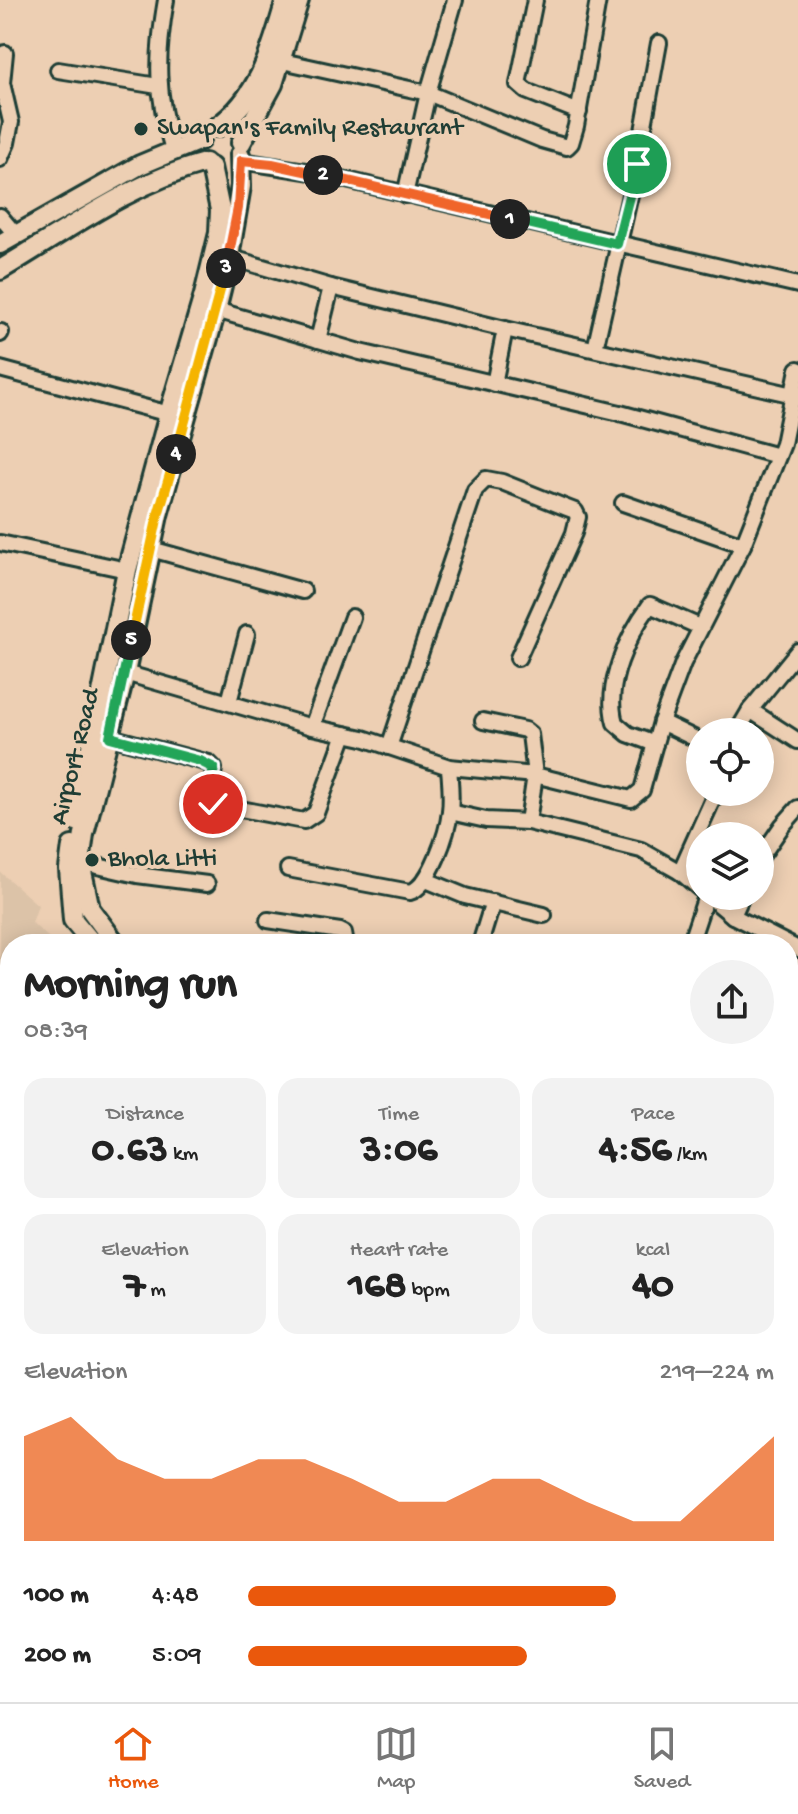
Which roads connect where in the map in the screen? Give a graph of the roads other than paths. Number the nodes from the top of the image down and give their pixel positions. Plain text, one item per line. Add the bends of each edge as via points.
1 (166, 0) edge
2 (286, 0) edge
3 (299, 0) edge
4 (455, 0) edge
5 (535, 0) edge
6 (598, 0) edge
7 (659, 43) dead end
8 (5, 53) dead end
9 (282, 61) junction
10 (58, 70) dead end
11 (158, 86) junction
12 (428, 93) junction
13 (579, 112) junction
14 (217, 127) junction
15 (200, 140) junction
16 (173, 150) junction
17 (240, 153) junction
18 (0, 159) edge
19 (208, 165) junction
20 (405, 195) junction
21 (0, 216) edge
22 (8, 239) edge
23 (617, 244) junction
24 (229, 257) junction
25 (0, 270) edge
26 (798, 285) edge
27 (331, 287) junction
28 (216, 310) junction
29 (505, 329) junction
30 (318, 340) junction
31 (595, 349) junction
32 (0, 369) edge
33 (798, 369) edge
34 (494, 384) junction
35 (796, 396) edge
36 (177, 416) junction
37 (778, 456) junction
38 (623, 503) dead end
39 (0, 543) edge
40 (743, 545) junction
41 (151, 549) junction
42 (127, 570) junction
43 (303, 591) dead end
44 (352, 617) dead end
45 (700, 627) junction
46 (247, 634) dead end
47 (798, 651) edge
48 (518, 658) dead end
49 (125, 673) junction
50 (229, 702) junction
51 (750, 710) junction
52 (745, 718) edge
53 (483, 721) dead end
54 (661, 722) junction
55 (312, 727) junction
56 (345, 734) junction
57 (686, 734) edge
58 (110, 737) junction
59 (798, 741) edge
60 (655, 744) junction
61 (389, 747) junction
62 (449, 767) junction
63 (535, 775) junction
64 (710, 806) edge
65 (798, 808) edge
66 (450, 812) junction
67 (528, 822) junction
68 (774, 837) edge
69 (80, 862) junction
70 (288, 869) dead end
71 (680, 872) junction
72 (686, 877) edge
73 (426, 880) junction
74 (207, 884) dead end
75 (493, 902) junction
76 (702, 910) edge
77 (725, 910) edge
78 (736, 910) edge
79 (544, 915) dead end
80 (733, 916) junction
81 (268, 920) dead end
82 (85, 934) edge
83 (109, 934) edge
84 (344, 934) edge
85 (483, 934) edge
86 (694, 934) edge
87 (768, 934) edge

1 - 11 street
2 - 14 street via 257,83
3 - 9 street
4 - 12 street
5 - 13 street via 518,84
6 - 13 street
7 - 23 street
8 - 18 street via 2,83 11,122
9 - 12 street
9 - 17 street
10 - 11 street
11 - 16 street
12 - 13 street via 565,147 571,143
12 - 20 street
14 - 15 street
14 - 17 street via 235,132
15 - 16 street
15 - 19 street via 199,153
16 - 22 street
17 - 19 street via 228,168
17 - 20 street
17 - 24 street, Airport Road via 241,186
19 - 25 street via 174,171 132,191
19 - 36 street, Airport Road via 220,210 219,233
20 - 23 street
21 - 22 street
23 - 26 street
23 - 31 street
24 - 27 street
24 - 28 street, Airport Road
27 - 29 street
27 - 30 street
28 - 30 street
28 - 36 street, Airport Road
29 - 31 street
29 - 34 street
30 - 34 street
31 - 35 street
32 - 36 street
33 - 35 street
34 - 37 street
35 - 37 street
36 - 41 street, Airport Road
36 - 42 street, Airport Road
37 - 40 street
38 - 40 street
39 - 42 street
40 - 45 street
41 - 43 street
41 - 49 street, Airport Road
42 - 82 street, Airport Road via 69,869 73,920
44 - 55 street
45 - 54 street
45 - 60 street via 650,605 618,668 615,723
46 - 50 street
47 - 51 street
48 - 61 street via 578,517 575,511 486,479 475,490
49 - 50 street
49 - 58 street, Airport Road
50 - 55 street
51 - 52 street
51 - 59 street
53 - 63 street via 530,734
54 - 57 street
54 - 60 street
55 - 56 street
56 - 58 street via 316,813 304,821 209,803 214,768 209,763
56 - 61 street
58 - 69 street, Airport Road
60 - 63 street via 642,790 631,799
61 - 62 street
62 - 63 street
62 - 66 street
63 - 67 street
64 - 71 street
65 - 68 street
66 - 67 street
66 - 73 street
67 - 71 street via 641,850
69 - 74 street
69 - 83 street, Airport Road via 90,909
70 - 73 street via 410,892
71 - 72 street
73 - 75 street
75 - 79 street
75 - 85 street
76 - 86 street
77 - 80 street
78 - 80 street
80 - 87 street
81 - 84 street

